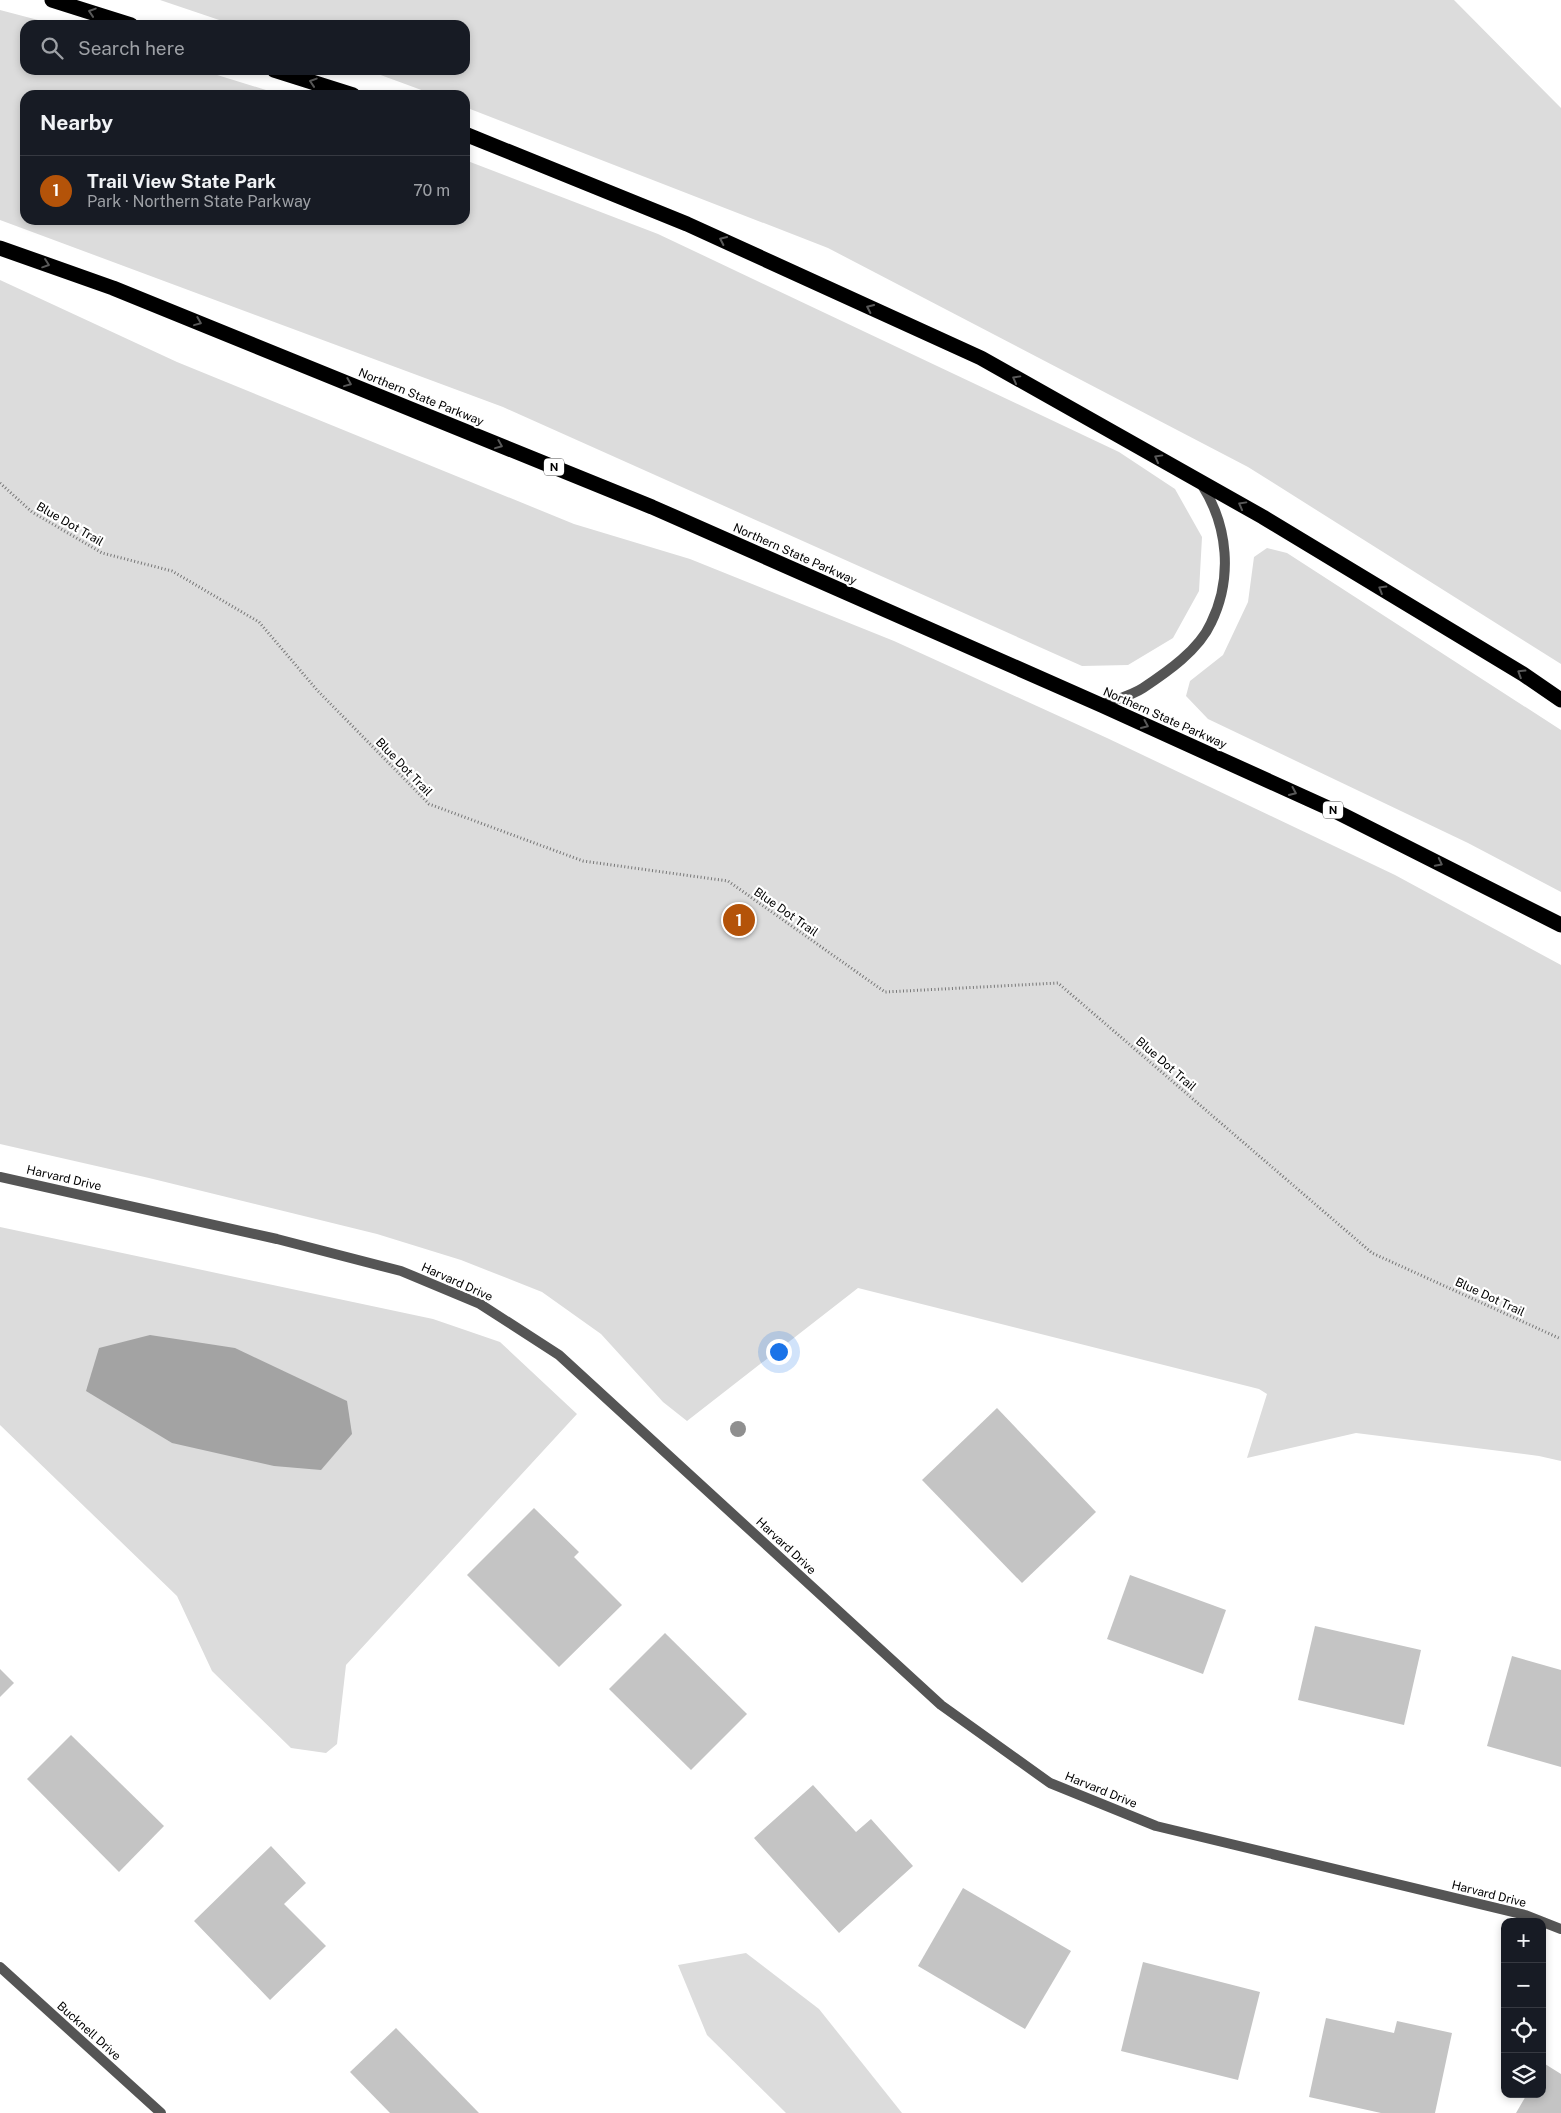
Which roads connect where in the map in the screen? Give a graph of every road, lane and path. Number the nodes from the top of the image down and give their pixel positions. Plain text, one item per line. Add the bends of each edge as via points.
1 (52, 0) edge
2 (115, 20) edge
3 (290, 75) edge
4 (337, 90) edge
5 (470, 136) edge
6 (0, 248) edge
7 (1201, 482) junction
8 (0, 483) edge
9 (1561, 700) edge
10 (1101, 705) junction
11 (1561, 925) edge
12 (0, 1177) edge
13 (1561, 1339) edge
14 (1561, 1929) edge
15 (0, 1966) edge
16 (153, 2111) edge

2 -> 1 highway
4 -> 3 highway
7 -> 5 highway via 981,358 688,224
6 -> 10 highway, Northern State Parkway / N via 114,288 652,507
9 -> 7 highway via 1515,669
7 - 10 street via 1213,502 1224,536 1225,568 1220,601 1211,624 1194,646 1166,672 1141,689
8 - 13 path, Blue Dot Trail via 32,512 102,553 172,572 259,622 317,690 429,804 583,861 728,881 885,992 1058,983 1372,1253
10 -> 11 highway, Northern State Parkway / N via 1337,812
12 - 14 street, Harvard Drive via 277,1239 401,1271 480,1304 559,1355 941,1705 1050,1783 1156,1826 1525,1915
15 - 16 street, Bucknell Drive

